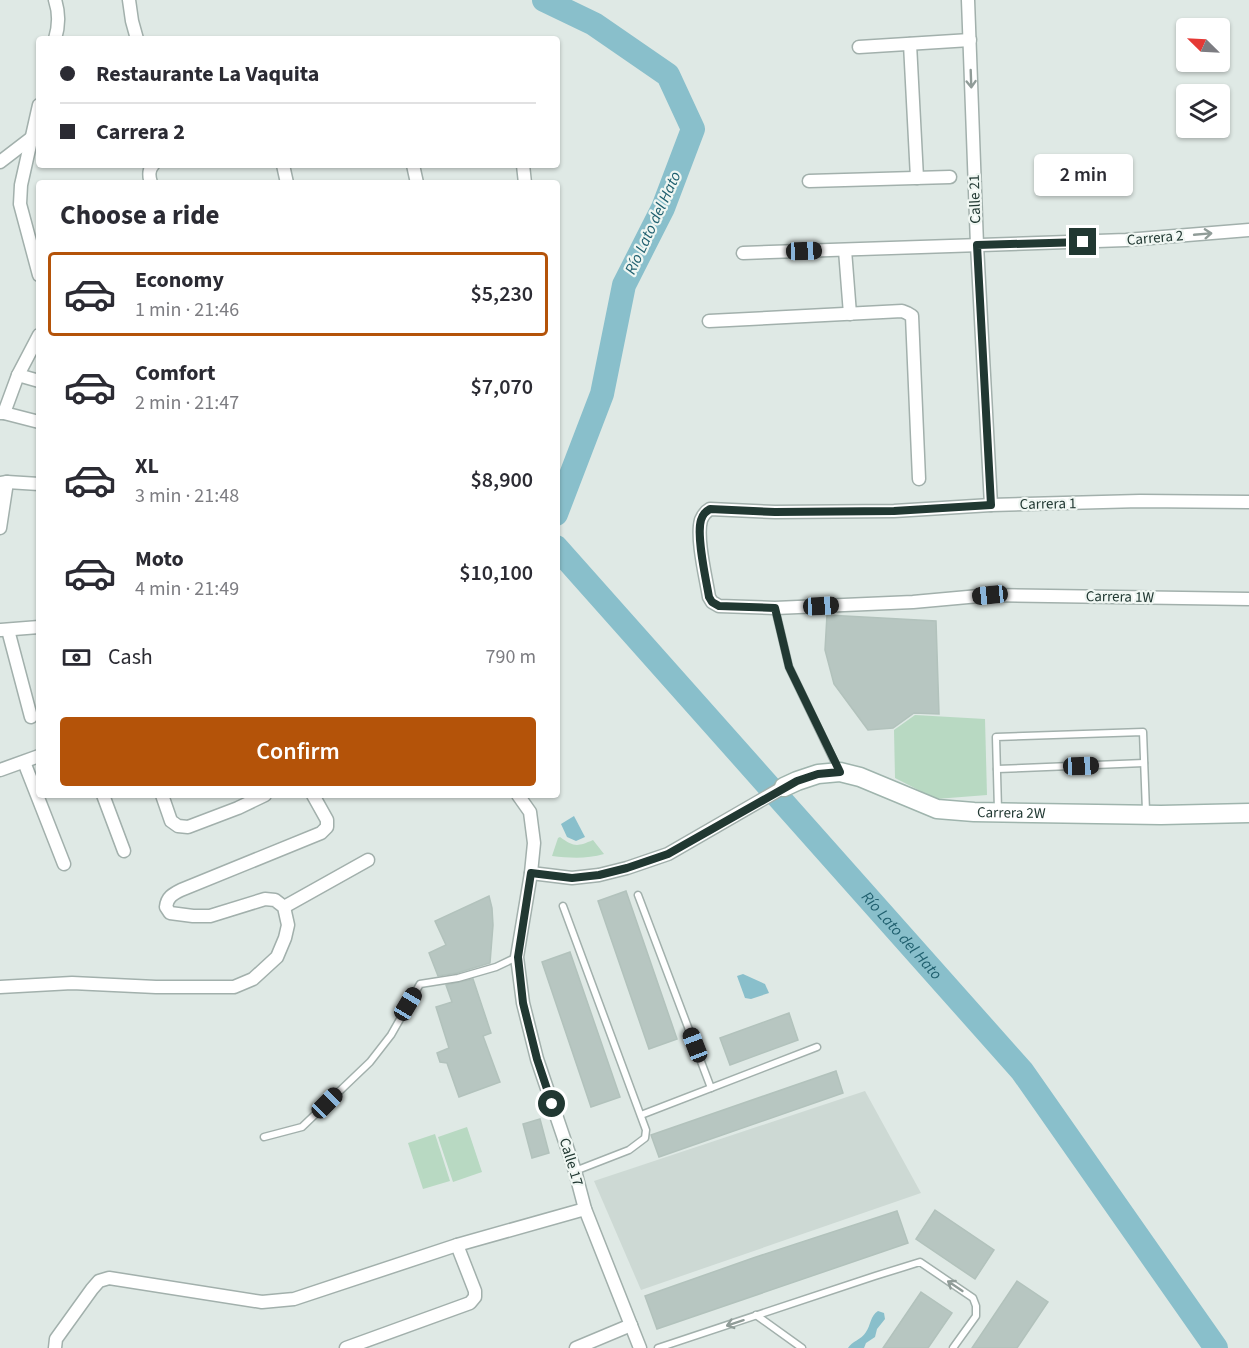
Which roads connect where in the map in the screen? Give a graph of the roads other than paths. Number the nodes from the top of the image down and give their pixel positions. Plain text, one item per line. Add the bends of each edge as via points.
1 (55, 0) edge
2 (129, 0) edge
3 (968, 0) edge
4 (56, 36) edge
5 (136, 36) edge
6 (970, 40) junction
7 (910, 44) junction
8 (859, 47) dead end
9 (36, 116) edge
10 (30, 139) junction
11 (0, 162) edge
12 (950, 177) dead end
13 (917, 178) junction
14 (809, 181) dead end
15 (1249, 230) edge
16 (977, 245) junction
17 (845, 250) junction
18 (743, 253) dead end
19 (36, 264) edge
20 (850, 314) junction
21 (709, 321) dead end
22 (36, 341) edge
23 (18, 375) junction
24 (36, 380) edge
25 (2, 413) edge
26 (36, 421) edge
27 (919, 479) dead end
28 (3, 483) edge
29 (36, 484) edge
30 (1249, 502) edge
31 (991, 505) junction
32 (704, 513) joint
33 (0, 528) edge
34 (1249, 599) edge
35 (775, 608) junction
36 (36, 627) edge
37 (4, 630) edge
38 (31, 717) dead end
39 (36, 757) edge
40 (24, 762) junction
41 (1144, 763) junction
42 (997, 769) junction
43 (0, 770) edge
44 (840, 772) junction
45 (784, 787) joint
46 (36, 793) edge
47 (38, 798) edge
48 (105, 798) edge
49 (163, 798) edge
50 (235, 798) edge
51 (259, 798) edge
52 (315, 798) edge
53 (520, 798) edge
54 (238, 808) junction
55 (998, 811) junction
56 (1249, 813) edge
57 (1146, 815) junction
58 (124, 851) dead end
59 (368, 860) dead end
60 (64, 864) dead end
61 (531, 873) junction
62 (638, 895) dead end
63 (563, 906) dead end
64 (284, 907) junction
65 (518, 957) junction
66 (0, 987) edge
67 (817, 1047) dead end
68 (711, 1088) junction
69 (641, 1115) junction
70 (264, 1137) dead end
71 (574, 1171) junction
72 (585, 1209) junction
73 (458, 1245) junction
74 (756, 1315) junction
75 (631, 1325) junction
76 (55, 1348) edge
77 (346, 1348) edge
78 (576, 1348) edge
79 (640, 1348) edge
80 (658, 1348) edge
81 (802, 1348) edge
82 (953, 1348) edge

1 - 4 street
2 - 5 street
3 - 6 street, Calle 21
6 - 7 street
6 -> 16 street, Calle 21
7 - 8 street
7 - 13 street
9 - 10 street
10 - 11 street
10 - 19 street via 20,204
12 - 13 street
13 - 14 street
16 -> 15 street, Carrera 2 via 1126,240
16 - 17 street, Carrera 2
16 - 31 street, Calle 21
17 - 18 street, Carrera 2
17 - 20 street
20 - 21 street
20 - 27 street via 902,311 912,316
22 - 23 street
23 - 24 street
23 - 25 street
25 - 26 street
28 - 29 street
28 - 33 street
30 - 31 street, Carrera 1
31 - 32 street, Carrera 1 via 894,511 710,509
32 - 35 street, Carrera 1W via 700,541 712,602 719,606
34 - 35 street, Carrera 1W via 990,595
35 - 44 lane via 789,667
36 - 37 street
37 - 38 street
39 - 40 street
40 - 43 street
40 - 46 street
41 - 42 lane
41 - 42 lane via 1143,732 996,737
41 - 57 lane
42 - 55 lane
44 - 45 street, Carrera 2W via 818,774
44 - 55 street, Carrera 2W via 937,808
45 - 61 street via 668,854 627,868 572,878
47 - 60 street
48 - 58 street
49 - 54 street via 171,821 178,826 188,827
50 - 54 street
51 - 54 street
52 - 64 street via 327,820 321,833 166,900 170,913 194,916 210,916 265,899
53 - 61 street, Calle 17 via 530,812 534,843
55 - 57 street, Carrera 2W
56 - 57 street, Carrera 2W
59 - 64 street
61 - 65 street, Calle 17
62 - 68 lane
63 - 69 lane
64 - 66 street via 288,925 277,957 253,979 234,987 72,983
65 - 70 lane via 458,978 420,984 391,1035 370,1062 302,1127
65 - 71 street, Calle 17 via 523,1003 537,1059
67 - 68 lane
68 - 69 lane
69 - 71 lane via 645,1138 629,1150
71 - 72 street, Calle 17
72 - 73 street
72 - 75 street, Calle 17
73 - 76 street via 294,1299 262,1302 109,1278 92,1289 57,1339
73 - 77 street via 476,1291 470,1303
74 -> 80 lane
74 - 81 lane
82 -> 74 lane via 976,1316 973,1298 920,1263
75 - 78 street
75 - 79 street, Calle 17

